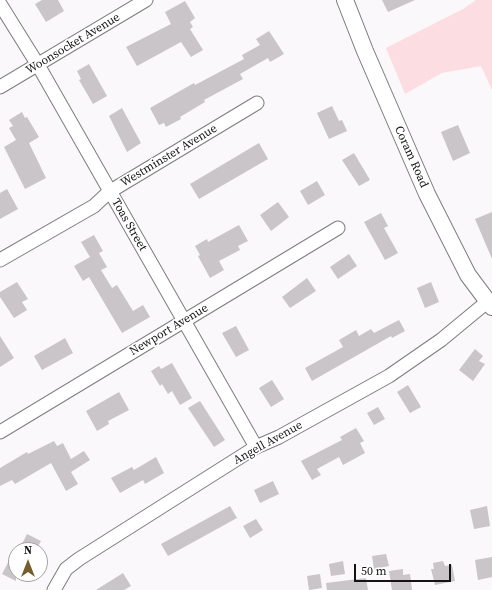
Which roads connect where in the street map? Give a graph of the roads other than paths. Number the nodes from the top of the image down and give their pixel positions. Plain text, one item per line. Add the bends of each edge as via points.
1 (146, 0) edge
2 (345, 0) edge
3 (0, 4) edge
4 (38, 65) junction
5 (0, 87) edge
6 (257, 103) dead end
7 (110, 192) junction
8 (338, 228) dead end
9 (0, 260) edge
10 (490, 304) edge
11 (184, 321) junction
12 (0, 432) edge
13 (256, 447) junction
14 (54, 590) edge

1 - 4 street, Woonsocket Avenue
2 - 10 street, Coram Road via 428,194 468,275
3 - 4 street, Toas Street
4 - 5 street, Woonsocket Avenue
4 - 7 street, Toas Street
6 - 7 street, Westminster Avenue
7 - 9 street, Westminster Avenue via 94,206
7 - 11 street, Toas Street
8 - 11 street, Newport Avenue
10 - 13 street, Angell Avenue via 389,376 279,437
11 - 12 street, Newport Avenue
11 - 13 street, Toas Street
13 - 14 street, Angell Avenue via 78,559 66,569

